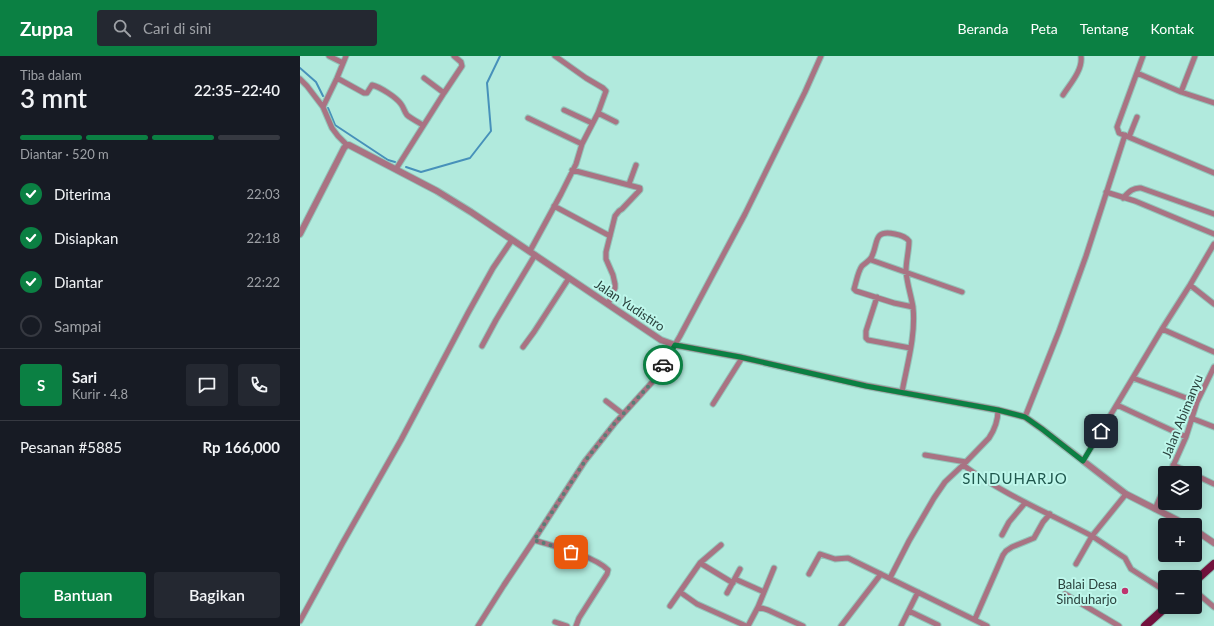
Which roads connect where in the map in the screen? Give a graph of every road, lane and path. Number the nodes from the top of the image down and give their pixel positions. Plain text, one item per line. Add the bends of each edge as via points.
1 (329, 56) edge
2 (346, 56) edge
3 (454, 56) edge
4 (821, 56) edge
5 (1081, 56) edge
6 (1143, 56) edge
7 (1195, 56) edge
8 (558, 57) edge
9 (343, 63) junction
10 (1137, 73) junction
11 (337, 78) junction
12 (424, 78) dead end
13 (300, 79) edge
14 (1181, 92) junction
15 (444, 93) junction
16 (1063, 95) dead end
17 (1214, 103) edge
18 (322, 107) junction
19 (564, 110) dead end
20 (598, 113) junction
21 (1137, 117) dead end
22 (528, 118) dead end
23 (616, 122) dead end
24 (592, 123) junction
25 (424, 125) junction
26 (1127, 136) junction
27 (582, 144) junction
28 (347, 145) junction
29 (636, 165) dead end
30 (396, 169) junction
31 (572, 170) junction
32 (1214, 174) edge
33 (629, 184) junction
34 (1106, 192) junction
35 (1123, 198) junction
36 (554, 206) junction
37 (1214, 214) edge
38 (300, 234) edge
39 (1214, 234) edge
40 (610, 236) junction
41 (512, 240) junction
42 (1214, 244) edge
43 (533, 253) junction
44 (871, 260) junction
45 (906, 272) junction
46 (569, 278) junction
47 (1190, 285) junction
48 (962, 292) dead end
49 (877, 297) junction
50 (608, 304) junction
51 (1214, 304) edge
52 (913, 307) junction
53 (1162, 329) junction
54 (675, 345) junction
55 (482, 346) dead end
56 (522, 347) dead end
57 (910, 348) junction
58 (1214, 352) edge
59 (742, 358) junction
60 (1214, 367) edge
61 (1133, 378) junction
62 (902, 392) junction
63 (606, 401) dead end
64 (1197, 402) junction
65 (713, 404) dead end
66 (1116, 405) junction
67 (998, 410) junction
68 (623, 414) junction
69 (1025, 417) junction
70 (1192, 418) junction
71 (1214, 427) edge
72 (1186, 437) junction
73 (925, 455) dead end
74 (1083, 461) junction
75 (964, 463) junction
76 (1173, 465) edge
77 (1202, 478) edge
78 (1214, 484) edge
79 (1126, 494) junction
80 (1158, 501) edge
81 (1025, 503) junction
82 (1155, 508) junction
83 (1050, 514) junction
84 (1174, 518) edge
85 (1002, 535) dead end
86 (1202, 535) edge
87 (1092, 536) junction
88 (534, 540) junction
89 (1214, 543) edge
90 (721, 545) dead end
91 (700, 563) junction
92 (1076, 564) dead end
93 (1214, 564) edge
94 (774, 568) dead end
95 (740, 569) dead end
96 (809, 574) dead end
97 (881, 574) junction
98 (1202, 575) edge
99 (890, 578) junction
100 (734, 581) junction
101 (1158, 586) edge
102 (680, 592) junction
103 (764, 592) junction
104 (918, 592) junction
105 (727, 593) dead end
106 (1065, 594) dead end
107 (1202, 597) edge
108 (670, 606) dead end
109 (758, 607) junction
110 (1214, 607) edge
111 (909, 611) junction
112 (1158, 614) edge
113 (975, 620) junction
114 (300, 621) edge
115 (554, 622) dead end
116 (938, 625) edge
117 (478, 626) edge
118 (567, 626) edge
119 (576, 626) edge
120 (747, 626) edge
121 (803, 626) edge
122 (841, 626) edge
123 (901, 626) edge
124 (987, 626) edge
125 (1118, 626) edge
126 (1145, 626) edge

1 - 9 street
2 - 9 street
3 - 15 street via 462,65
4 - 54 street via 745,214
5 - 16 street via 1080,68
6 - 10 street
7 - 14 street
8 - 20 street via 606,91
9 - 11 street
10 - 14 street
10 - 26 street via 1116,127
11 - 18 street
11 - 25 street via 364,93 367,93 372,85 376,86 396,98 408,115
12 - 15 street
13 - 18 street
14 - 17 street
15 - 25 street
18 - 28 street via 332,128
19 - 24 street
20 - 23 street
20 - 24 street
21 - 26 street
22 - 27 street
24 - 27 street
25 - 30 street
26 - 32 street
26 - 34 street
27 - 31 street
28 - 30 street, Jalan Yudistiro
28 - 38 street
29 - 33 street
30 - 41 street, Jalan Yudistiro via 453,201
31 - 33 street
31 - 36 street
33 - 40 street via 640,190 618,211
34 - 35 street
34 - 69 street via 1059,331
35 - 37 street via 1137,187
35 - 39 street
36 - 40 street
36 - 43 street
40 - 50 street via 606,256 615,288
41 - 43 street, Jalan Yudistiro
41 - 114 street via 468,313
42 - 47 street
43 - 46 street, Jalan Yudistiro
43 - 55 street
44 - 45 street
44 - 45 street via 880,235 885,232 897,234 909,241
44 - 49 street via 861,267 854,289
45 - 48 street
45 - 52 street
46 - 50 street, Jalan Yudistiro
46 - 56 street
47 - 51 street
47 - 53 street
49 - 52 street
49 - 57 street via 866,338
50 - 54 street, Jalan Yudistiro via 661,340
52 - 57 street
53 - 58 street
53 - 61 street
54 - 59 street, Jalan Yudistiro
54 - 68 street via 655,379
57 - 62 street
59 - 62 street, Jalan Yudistiro
59 - 65 street
60 - 64 street, Jalan Abimanyu
61 - 64 street
61 - 66 street
62 - 67 street, Jalan Yudistiro
63 - 68 street
64 - 70 street, Jalan Abimanyu
66 - 72 street
66 - 74 street
67 - 69 street, Jalan Yudistiro
67 - 75 street via 998,417 989,438
68 - 88 street via 585,461
69 - 74 street, Jalan Yudistiro
70 - 71 street
70 - 72 street, Jalan Abimanyu
72 - 76 street, Jalan Abimanyu
73 - 75 street
74 - 79 street, Jalan Yudistiro
75 - 81 street via 973,472
75 - 99 street via 934,498
77 - 78 street
79 - 82 street, Jalan Yudistiro
79 - 87 street
80 - 82 street
81 - 83 street
81 - 85 street
82 - 84 street, Jalan Yudistiro
83 - 87 street
83 - 113 street via 1034,538 1006,550
86 - 89 street
87 - 92 street
87 - 101 street via 1125,558 1131,569
88 - 117 street
88 - 119 street via 593,560 608,570
90 - 91 street
91 - 100 street
91 - 102 street
93 - 98 main road
94 - 103 street
95 - 100 street
96 - 97 street via 821,554 835,559 848,558
97 - 99 street
97 - 122 street
99 - 104 street
100 - 103 street
100 - 105 street
102 - 108 street
102 - 120 street via 697,604
103 - 109 street
104 - 111 street
104 - 113 street
106 - 125 street
107 - 110 street
109 - 120 street
109 - 121 street
111 - 116 street
111 - 123 street
112 - 126 main road
113 - 124 street
115 - 118 street

